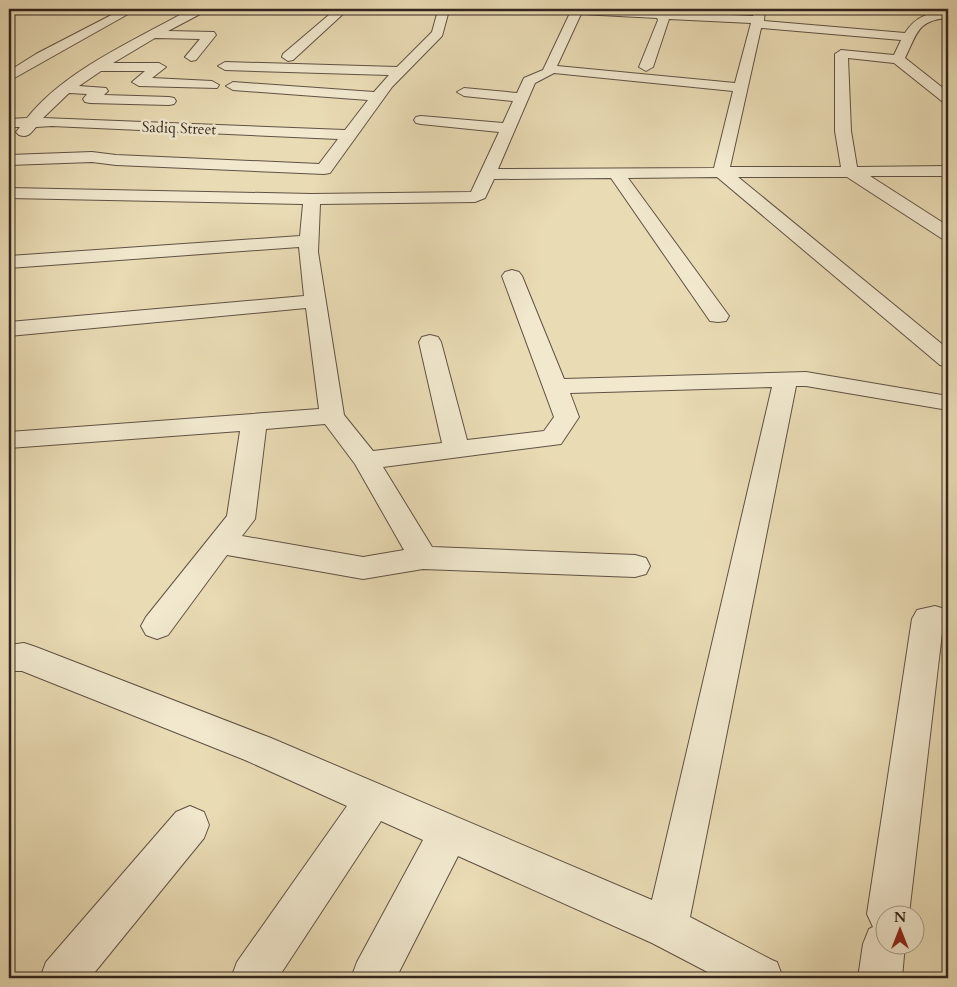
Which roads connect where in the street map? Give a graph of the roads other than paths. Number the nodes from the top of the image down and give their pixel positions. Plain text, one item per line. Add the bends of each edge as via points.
1 (58, 9) edge
2 (76, 9) edge
3 (131, 9) edge
4 (172, 9) edge
5 (200, 9) edge
6 (9, 10) edge
7 (347, 10) edge
8 (401, 10) edge
9 (443, 10) edge
10 (579, 10) edge
11 (660, 11) edge
12 (926, 12) edge
13 (948, 15) edge
14 (759, 17) edge
15 (948, 25) edge
16 (154, 35) junction
17 (910, 38) junction
18 (191, 56) dead end
19 (288, 57) dead end
20 (898, 59) junction
21 (225, 66) dead end
22 (100, 67) junction
23 (646, 67) dead end
24 (549, 69) junction
25 (400, 71) junction
26 (9, 77) edge
27 (212, 85) dead end
28 (233, 86) dead end
29 (742, 88) junction
30 (67, 89) junction
31 (464, 92) dead end
32 (378, 96) junction
33 (522, 98) junction
34 (948, 99) edge
35 (178, 102) dead end
36 (421, 120) dead end
37 (9, 123) edge
38 (32, 123) junction
39 (508, 128) junction
40 (350, 135) junction
41 (11, 150) edge
42 (948, 171) edge
43 (616, 172) junction
44 (721, 172) junction
45 (850, 172) junction
46 (488, 174) junction
47 (9, 193) edge
48 (312, 199) junction
49 (948, 234) edge
50 (309, 241) junction
51 (9, 262) edge
52 (512, 276) dead end
53 (315, 301) junction
54 (718, 316) dead end
55 (9, 329) edge
56 (430, 342) dead end
57 (948, 360) edge
58 (785, 380) junction
59 (555, 386) junction
60 (948, 403) edge
61 (332, 416) junction
62 (254, 422) junction
63 (9, 440) edge
64 (457, 449) junction
65 (366, 460) junction
66 (220, 543) junction
67 (423, 558) junction
68 (636, 566) dead end
69 (948, 622) edge
70 (157, 626) dead end
71 (9, 658) edge
72 (374, 799) junction
73 (190, 825) dead end
74 (449, 832) junction
75 (889, 904) edge
76 (667, 928) junction
77 (883, 954) edge
78 (66, 977) edge
79 (253, 978) edge
80 (373, 978) edge
81 (761, 978) edge
82 (880, 978) edge

1 - 2 street
1 - 6 street
3 - 26 street
4 - 5 street
5 - 7 street
5 - 16 street
7 - 8 street
7 - 19 street
8 - 9 street
9 - 10 street
9 - 25 street via 438,33
10 - 11 street
10 - 24 street
11 - 14 street
11 - 23 street via 664,20
12 - 13 street
12 - 15 street
12 - 17 street via 916,23
14 - 17 street
14 - 29 street
16 - 18 street via 210,36
16 - 22 street
17 - 20 street
20 - 34 street
20 - 45 street via 841,54 843,131
21 - 25 street
22 - 27 street via 159,67 139,82
22 - 30 street
24 - 29 street
24 - 33 street via 529,81
25 - 32 street
28 - 32 street
29 - 44 street
30 - 35 street via 101,91 90,98
30 - 38 street via 48,103
31 - 33 street
32 - 40 street
33 - 39 street
36 - 39 street
37 - 38 street, Sadiq Street
38 - 40 street, Sadiq Street
38 - 41 street
39 - 46 street
40 - 41 street via 327,167 321,169 116,160
42 - 45 street
43 - 44 street
43 - 46 street
43 - 54 street
44 - 45 street
44 - 57 street
45 - 49 street
46 - 48 street via 475,197
47 - 48 street
48 - 50 street
50 - 51 street
50 - 53 street
52 - 59 street
53 - 55 street
53 - 61 street
56 - 64 street
58 - 59 street
58 - 60 street via 806,379
58 - 76 street
59 - 64 street via 567,417 552,438
61 - 62 street
61 - 65 street
62 - 63 street
62 - 66 street via 241,519
64 - 65 street
65 - 67 street
66 - 67 street via 363,568
66 - 70 street
67 - 68 street
69 - 75 street via 928,619
71 - 72 street via 24,658 258,748
72 - 74 street
72 - 79 street
73 - 78 street
74 - 76 street
74 - 80 street
76 - 81 street
77 - 82 street

